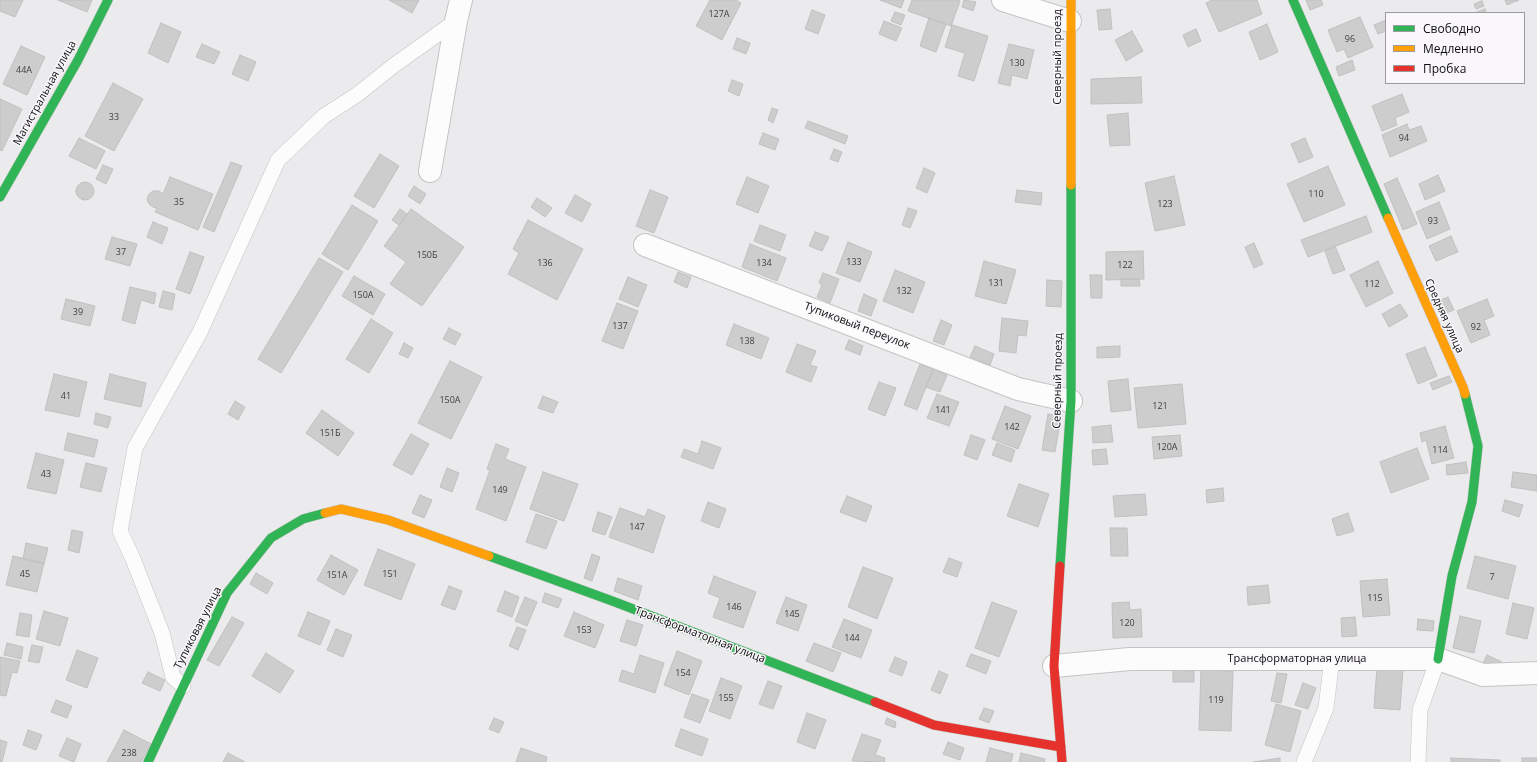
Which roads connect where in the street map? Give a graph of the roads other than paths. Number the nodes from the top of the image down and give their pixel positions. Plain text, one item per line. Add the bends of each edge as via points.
1 (108, 0) edge
2 (461, 0) edge
3 (1003, 0) edge
4 (1070, 0) edge
5 (1293, 0) edge
6 (456, 21) junction
7 (1070, 22) junction
8 (430, 171) dead end
9 (0, 197) edge
10 (644, 244) dead end
11 (1071, 401) junction
12 (341, 509) joint
13 (1332, 658) junction
14 (1438, 659) junction
15 (1054, 666) junction
16 (1537, 673) edge
17 (183, 686) junction
18 (1061, 748) junction
19 (148, 762) edge
20 (1062, 762) edge
21 (1304, 762) edge
22 (1418, 762) edge

1 - 9 street, Магистральная улица via 78,60
2 - 6 street
3 - 7 street
4 - 7 street, Северный проезд
5 - 14 street, Средняя улица via 1463,388 1478,446 1472,502 1452,576
6 - 8 street
6 - 17 lane via 358,94 324,116 278,160 200,332 135,448 120,531 134,559 162,633 173,677
7 - 11 street, Северный проезд
10 - 11 street, Тупиковый переулок via 1018,389
11 - 15 street, Северный проезд
12 - 17 street, Тупиковая улица via 303,518 271,538 227,593
12 - 18 street, Трансформаторная улица via 388,520 607,599 934,725
13 - 14 street, Трансформаторная улица
13 - 15 street, Трансформаторная улица via 1130,659
13 - 21 lane via 1326,708
14 - 16 street, Трансформаторная улица via 1483,675
14 - 22 lane via 1420,710
15 - 18 street, Северный проезд
17 - 19 street, Тупиковая улица
18 - 20 street, Северный проезд

